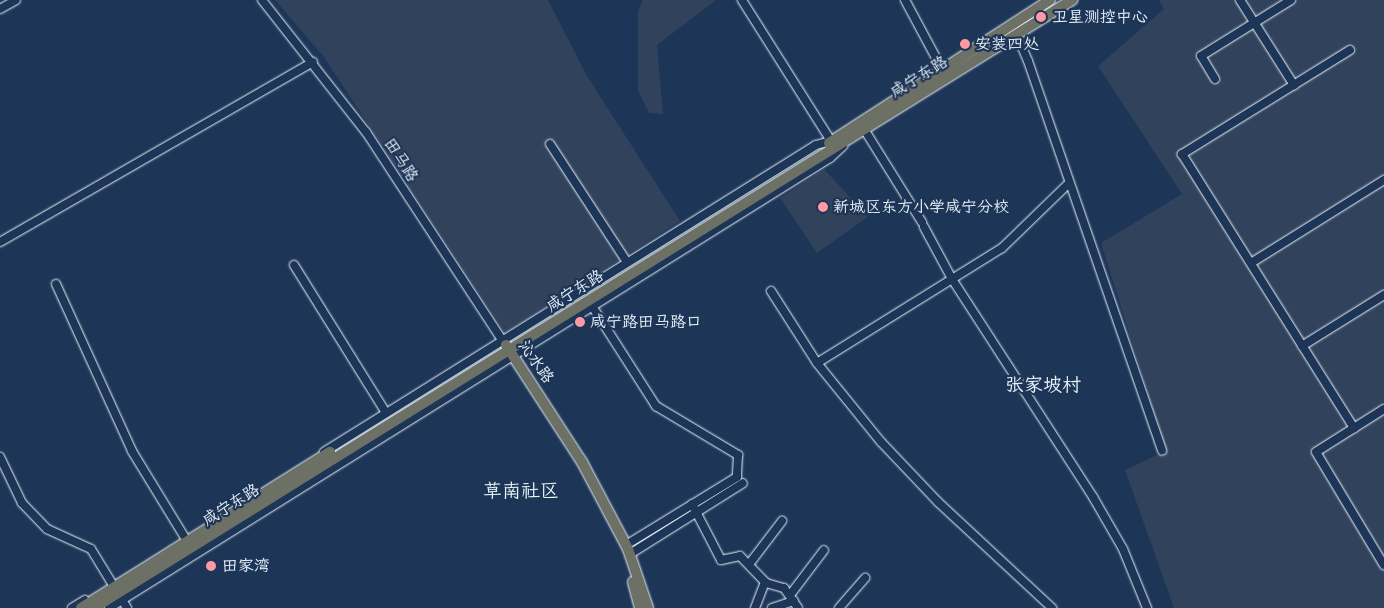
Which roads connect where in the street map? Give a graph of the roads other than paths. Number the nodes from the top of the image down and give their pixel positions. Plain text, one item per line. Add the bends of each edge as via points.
1 (16, 0) edge
2 (262, 0) edge
3 (742, 0) edge
4 (905, 0) edge
5 (1050, 0) edge
6 (1072, 0) edge
7 (1240, 0) edge
8 (1291, 0) edge
9 (0, 9) edge
10 (1254, 23) junction
11 (1011, 38) junction
12 (1350, 50) dead end
13 (312, 62) junction
14 (942, 69) junction
15 (1215, 79) dead end
16 (1294, 85) junction
17 (864, 129) junction
18 (853, 136) junction
19 (832, 141) junction
20 (550, 144) dead end
21 (1384, 180) edge
22 (1067, 185) junction
23 (0, 242) edge
24 (627, 262) junction
25 (1251, 263) junction
26 (294, 266) dead end
27 (952, 279) junction
28 (56, 284) dead end
29 (771, 291) dead end
30 (1384, 295) edge
31 (592, 306) junction
32 (1302, 346) junction
33 (508, 349) junction
34 (817, 363) junction
35 (469, 384) junction
36 (450, 386) junction
37 (1384, 409) edge
38 (386, 413) junction
39 (1354, 428) junction
40 (1162, 451) dead end
41 (0, 457) edge
42 (695, 508) junction
43 (782, 521) dead end
44 (186, 540) junction
45 (628, 549) junction
46 (824, 550) dead end
47 (750, 563) junction
48 (1384, 564) edge
49 (865, 578) dead end
50 (765, 582) junction
51 (117, 590) junction
52 (794, 601) edge
53 (72, 608) edge
54 (81, 608) edge
55 (94, 608) edge
56 (109, 608) edge
57 (127, 608) edge
58 (640, 608) edge
59 (648, 608) edge
60 (755, 608) edge
61 (772, 608) edge
62 (839, 608) edge
63 (1052, 608) edge
64 (1146, 608) edge

1 - 9 street
2 - 13 street, 田马路
3 - 19 street
4 - 14 street
5 - 14 main road, 咸宁东路
6 - 11 main road, 咸宁东路
7 - 10 street
8 - 10 street
10 - 15 street via 1201,56
10 - 16 street
11 - 17 main road, 咸宁东路
11 - 22 street via 1022,47 1028,61
12 - 16 street
13 - 23 street
13 - 33 street, 田马路 via 366,132
14 - 19 main road, 咸宁东路
16 - 25 street via 1182,154
17 - 18 main road, 咸宁东路
17 - 27 street via 923,224
18 - 31 street via 830,158
18 - 33 main road, 咸宁东路
19 - 24 street via 816,145
19 - 33 main road, 咸宁东路
20 - 24 street
21 - 25 street
22 - 27 street via 1002,248
22 - 40 street
24 - 33 street
25 - 32 street
26 - 38 street
27 - 34 street
27 - 64 street via 1093,498 1123,549
28 - 44 street via 132,451
29 - 34 street
30 - 32 street
31 - 33 street
31 - 42 street via 656,406 738,455 740,480
32 - 39 street
33 - 35 street
33 - 36 main road, 咸宁东路
33 - 38 street
33 - 44 main road, 咸宁东路
33 - 45 main road, 沁水路 via 582,462
33 - 58 main road, 沁水路 via 577,464 624,553
34 - 63 street via 938,502
35 - 36 main road
35 - 51 street
36 - 51 main road, 咸宁东路
37 - 39 street
38 - 44 street
39 - 48 street via 1316,452
41 - 51 street via 11,484 36,519 59,536 91,549
42 - 45 street
42 - 47 street via 721,560 740,556
43 - 47 street
44 - 51 main road, 咸宁东路
45 - 59 main road, 沁水路
46 - 52 street
47 - 50 street
49 - 62 street
50 - 52 street via 784,588
50 - 60 street
51 - 53 street
51 - 54 main road, 咸宁东路
51 - 55 main road, 咸宁东路
51 - 56 street
51 - 57 street
52 - 61 street

